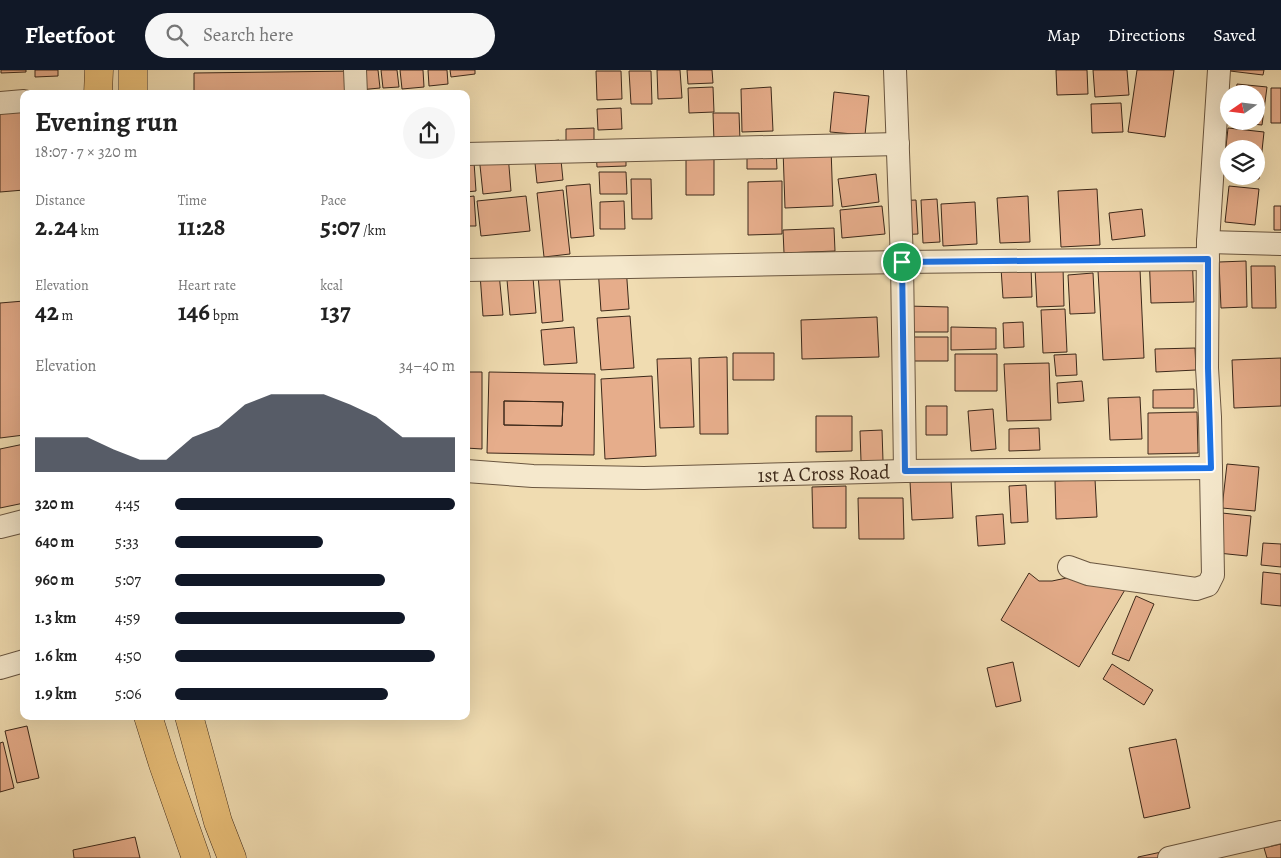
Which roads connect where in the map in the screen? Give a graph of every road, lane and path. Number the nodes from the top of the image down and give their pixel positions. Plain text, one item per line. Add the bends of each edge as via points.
1 (99, 70) edge
2 (133, 70) edge
3 (355, 70) edge
4 (895, 70) edge
5 (1219, 70) edge
6 (98, 90) edge
7 (133, 90) edge
8 (356, 90) edge
9 (20, 101) edge
10 (0, 103) edge
11 (898, 144) junction
12 (470, 154) edge
13 (1281, 244) edge
14 (1208, 251) junction
15 (902, 262) junction
16 (470, 270) edge
17 (1211, 468) junction
18 (470, 471) edge
19 (905, 471) junction
20 (20, 522) edge
21 (0, 527) edge
22 (1069, 567) dead end
23 (20, 662) edge
24 (0, 668) edge
25 (149, 720) edge
26 (190, 720) edge
27 (1281, 832) edge
28 (196, 858) edge
29 (232, 858) edge
30 (1169, 858) edge

1 - 6 main road
2 - 7 main road
3 - 8 street
4 - 11 street
5 - 14 street
9 - 10 street
11 - 12 street
11 - 15 street
13 - 14 street
14 - 15 street
14 - 17 street
15 - 16 street
15 - 19 street
17 - 19 street, 1st A Cross Road
17 - 22 street via 1213,574 1208,585 1196,589 1088,574
18 - 19 street, 1st A Cross Road via 624,478
20 - 21 street
23 - 24 street
25 - 28 main road
26 - 29 main road via 218,822
27 - 30 street

